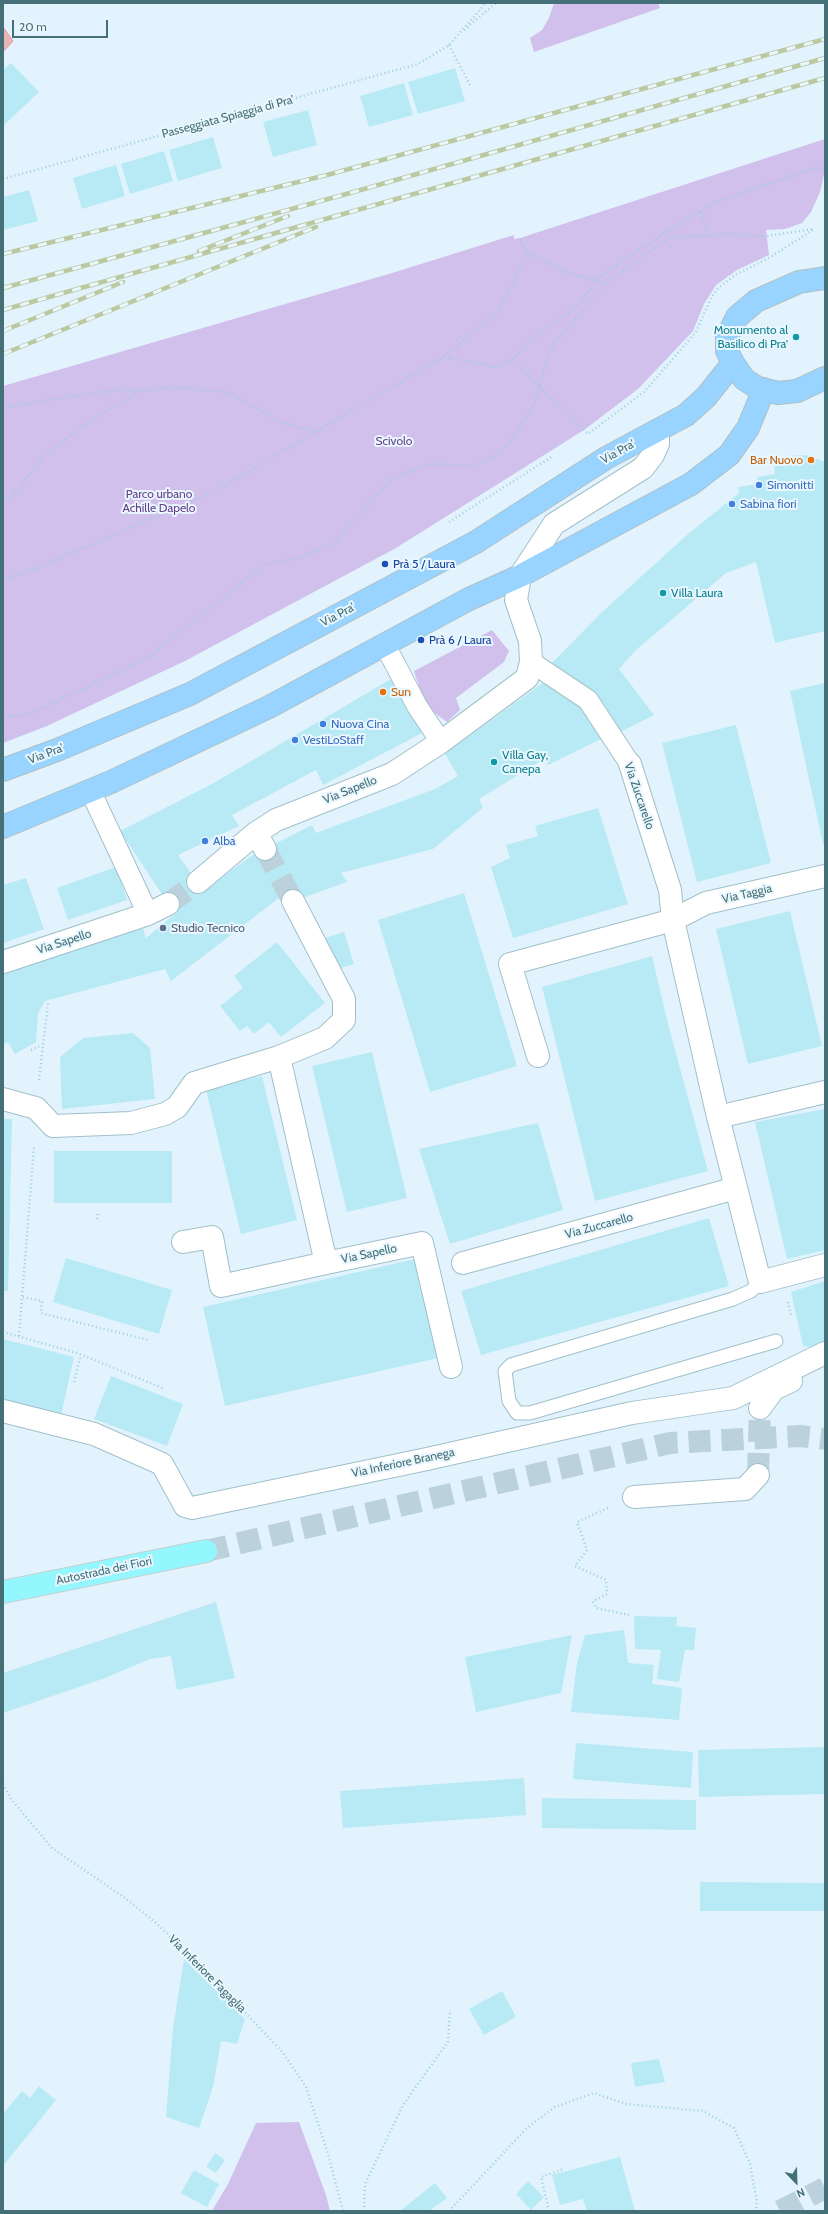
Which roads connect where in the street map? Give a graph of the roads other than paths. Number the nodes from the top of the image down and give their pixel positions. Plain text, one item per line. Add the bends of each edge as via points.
1 (825, 278) edge
2 (733, 363) junction
3 (823, 383) edge
4 (764, 389) junction
5 (658, 430) junction
6 (545, 562) junction
7 (517, 580) junction
8 (521, 612) junction
9 (385, 645) junction
10 (531, 662) junction
11 (442, 742) junction
12 (630, 764) joint
13 (3, 770) edge
14 (90, 790) junction
15 (3, 827) edge
16 (825, 876) edge
17 (198, 882) tunnel mouth
18 (292, 901) tunnel mouth
19 (168, 904) tunnel mouth
20 (148, 914) junction
21 (673, 920) junction
22 (3, 962) edge
23 (279, 1056) junction
24 (538, 1056) dead end
25 (825, 1092) edge
26 (3, 1099) edge
27 (718, 1117) junction
28 (736, 1188) junction
29 (183, 1242) dead end
30 (326, 1263) junction
31 (463, 1263) dead end
32 (825, 1265) edge
33 (760, 1282) junction
34 (776, 1341) dead end
35 (825, 1353) edge
36 (825, 1365) edge
37 (451, 1367) dead end
38 (760, 1408) tunnel mouth
39 (3, 1410) edge
40 (758, 1475) tunnel mouth
41 (634, 1497) road end
42 (206, 1551) tunnel mouth
43 (3, 1592) edge

1 - 2 main road via 799,282 775,292 756,301 737,317 727,337 727,351
2 - 4 main road via 744,379
2 - 5 main road, Via Pra' via 706,397 686,415
3 - 4 main road via 778,394
4 - 6 main road via 748,428 729,455 691,484
5 - 7 street, Via Pra' via 658,444 643,468 554,524
5 - 13 main road, Via Pra' via 606,458 476,542 190,694
6 - 7 main road
6 - 8 street via 522,599
7 - 8 street via 516,600
7 - 9 main road via 469,599
8 - 10 street via 530,642
9 - 11 street via 417,706
9 - 14 main road via 268,707
10 - 11 street, Via Sapello via 527,678
10 - 12 street, Via Zuccarello via 588,700
11 - 17 street, Via Sapello via 392,774 276,820 260,841
12 - 21 street, Via Zuccarello via 670,890
14 - 15 main road
14 - 20 street
16 - 21 street, Via Taggia via 706,903
18 - 23 street via 344,999 344,1020 325,1038
19 - 20 street, Via Sapello
20 - 22 street, Via Sapello
21 - 24 street via 510,964
21 - 27 street, Via Zuccarello
23 - 26 street via 194,1084 177,1107 165,1114 131,1123 53,1126 36,1108
23 - 30 street, Via Sapello
25 - 27 street
27 - 28 street, Via Zuccarello
28 - 31 street, Via Zuccarello
28 - 33 street, Via Zuccarello
29 - 30 street via 212,1237 221,1286
30 - 37 street, Via Sapello via 422,1243
32 - 33 street
33 - 34 lane via 751,1291 733,1299 511,1365 505,1371 508,1401 517,1413 530,1413
35 - 39 street, Via Inferiore Branega via 733,1398 632,1413 192,1508 185,1506 162,1464 94,1434
36 - 38 street via 774,1389
40 - 41 street via 745,1489
42 - 43 highway, Autostrada dei Fiori

